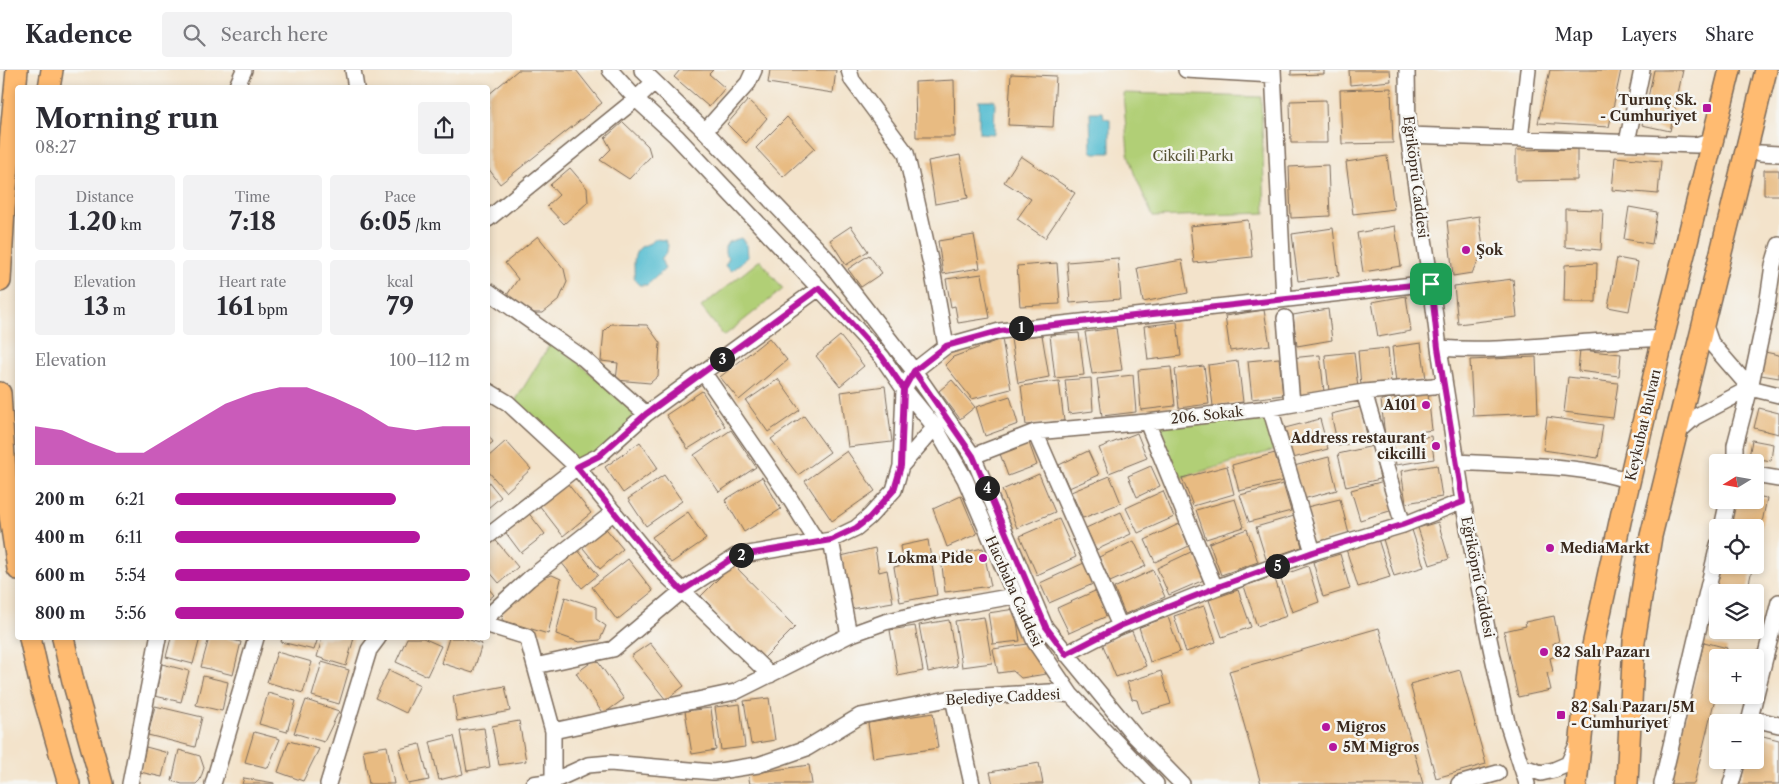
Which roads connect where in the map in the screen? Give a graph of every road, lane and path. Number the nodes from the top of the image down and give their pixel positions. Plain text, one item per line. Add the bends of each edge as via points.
1 (17, 70) edge
2 (52, 70) edge
3 (244, 70) edge
4 (353, 70) edge
5 (610, 70) edge
6 (642, 70) edge
7 (754, 70) edge
8 (848, 70) edge
9 (1186, 70) edge
10 (1407, 70) edge
11 (1528, 70) edge
12 (1642, 70) edge
13 (1730, 70) edge
14 (1766, 70) edge
15 (1273, 72) edge
16 (654, 82) junction
17 (16, 85) edge
18 (50, 85) edge
19 (237, 85) edge
20 (356, 85) edge
21 (15, 92) edge
22 (636, 99) junction
23 (705, 131) junction
24 (1408, 135) junction
25 (1520, 139) junction
26 (1712, 140) junction
27 (1627, 142) junction
28 (1760, 153) dead end
29 (1779, 154) edge
30 (490, 217) edge
31 (1779, 245) edge
32 (0, 281) edge
33 (1431, 284) junction
34 (819, 288) junction
35 (490, 293) edge
36 (1284, 298) junction
37 (1772, 315) edge
38 (1285, 318) dead end
39 (1704, 323) junction
40 (1663, 338) junction
41 (946, 346) junction
42 (1438, 348) junction
43 (914, 371) junction
44 (703, 372) junction
45 (1444, 383) junction
46 (1750, 388) junction
47 (904, 389) junction
48 (490, 392) edge
49 (1364, 392) junction
50 (0, 393) edge
51 (1779, 395) edge
52 (1292, 404) junction
53 (1270, 408) junction
54 (646, 414) junction
55 (1147, 422) junction
56 (935, 427) junction
57 (1035, 432) junction
58 (1677, 433) junction
59 (1735, 454) edge
60 (973, 456) junction
61 (1457, 462) junction
62 (901, 466) junction
63 (577, 467) junction
64 (1764, 476) edge
65 (1779, 479) edge
66 (1630, 481) junction
67 (1463, 502) junction
68 (614, 512) junction
69 (1402, 525) junction
70 (490, 534) edge
71 (824, 541) junction
72 (15, 549) edge
73 (1313, 552) junction
74 (1711, 574) edge
75 (1215, 588) junction
76 (682, 591) junction
77 (1014, 596) junction
78 (1779, 602) edge
79 (490, 614) edge
80 (490, 626) edge
81 (1120, 626) junction
82 (849, 634) junction
83 (30, 640) edge
84 (63, 640) edge
85 (158, 640) edge
86 (255, 640) edge
87 (376, 640) edge
88 (1774, 644) edge
89 (1066, 654) junction
90 (535, 666) junction
91 (770, 675) junction
92 (1071, 695) junction
93 (953, 698) junction
94 (1583, 714) junction
95 (1752, 714) edge
96 (1764, 722) edge
97 (1779, 725) edge
98 (553, 731) junction
99 (1521, 766) junction
100 (1735, 769) edge
101 (1498, 773) dead end
102 (714, 778) edge
103 (553, 782) edge
104 (69, 784) edge
105 (102, 784) edge
106 (130, 784) edge
107 (213, 784) edge
108 (328, 784) edge
109 (533, 784) edge
110 (972, 784) edge
111 (1156, 784) edge
112 (1182, 784) edge
113 (1459, 784) edge
114 (1526, 784) edge
115 (1576, 784) edge
116 (1627, 784) edge
117 (1662, 784) edge
118 (1731, 784) edge

1 - 17 highway
2 - 18 highway
3 - 19 street
4 - 20 street
5 - 22 street, Hacıbaba Caddesi
6 - 16 street
7 - 23 street via 748,82
8 - 41 street via 906,153
9 - 15 street
10 - 24 street, Eğriköprü Caddesi
11 - 25 street
12 - 27 street
13 - 26 highway, Keykubat Bulvarı
14 - 39 highway
15 - 36 street
16 - 22 street
16 - 23 street
21 - 32 highway
22 - 30 street
22 - 34 street, Hacıbaba Caddesi via 676,136
23 - 43 street via 827,259
24 - 25 street
24 - 33 street, Eğriköprü Caddesi
25 - 27 street
26 - 27 street via 1696,145
26 - 40 highway, Keykubat Bulvarı
28 - 29 street
31 - 37 street via 1773,265
33 - 36 street
33 - 42 street, Eğriköprü Caddesi
34 - 44 street
34 - 47 street, Hacıbaba Caddesi via 882,357
35 - 54 street via 583,358
36 - 41 street via 1000,331
37 - 46 street
38 - 52 street
39 - 46 street via 1711,343
39 - 58 highway
40 - 42 street via 1526,347
40 - 66 highway, Keykubat Bulvarı
41 - 43 street
42 - 45 street, Eğriköprü Caddesi
43 - 47 street
43 - 60 street
44 - 54 street
44 - 71 street via 787,494
45 - 49 street, 206. Sokak
45 - 61 street, Eğriköprü Caddesi
46 - 51 street
46 - 58 street via 1695,417
46 - 59 street
47 - 56 street, Hacıbaba Caddesi
47 - 62 street
48 - 63 street via 508,403
49 - 52 street, 206. Sokak
49 - 69 street
50 - 72 highway via 6,489
52 - 53 street, 206. Sokak
53 - 55 street, 206. Sokak
53 - 73 street
54 - 63 street via 599,456
55 - 57 street, 206. Sokak
55 - 75 street
56 - 62 street
56 - 77 street, Hacıbaba Caddesi via 965,479
57 - 60 street, 206. Sokak
57 - 81 street
58 - 116 highway via 1651,536 1634,641
60 - 89 street via 1046,627
61 - 66 street via 1546,466
61 - 67 street, Eğriköprü Caddesi
62 - 71 street via 894,490 869,518 856,528
63 - 68 street
63 - 70 street
64 - 65 street
66 - 94 highway, Keykubat Bulvarı via 1589,664
67 - 69 street
67 - 99 street, Eğriköprü Caddesi via 1505,713
68 - 76 street
68 - 79 street
69 - 73 street
71 - 76 street via 736,556
71 - 82 street
73 - 75 street
74 - 117 street
75 - 81 street
76 - 90 street via 613,649
76 - 91 street
77 - 82 street via 918,614
77 - 92 street, Hacıbaba Caddesi via 1035,642
78 - 88 street
80 - 90 street via 527,637
81 - 89 street
82 - 91 street
83 - 104 highway
84 - 105 highway
85 - 106 street
86 - 107 street
87 - 108 street via 369,650
88 - 95 street
89 - 112 street via 1133,734
90 - 98 street
91 - 98 street via 735,692
92 - 93 street, Belediye Caddesi via 1050,692
92 - 111 street, Hacıbaba Caddesi
93 - 102 street, Belediye Caddesi via 860,716 806,748
93 - 110 street
94 - 99 street via 1576,748 1568,764 1541,773
94 - 115 highway, Keykubat Bulvarı
96 - 97 street
98 - 103 street
99 - 114 street, Eğriköprü Caddesi
100 - 118 street
101 - 113 street
102 - 103 street, Belediye Caddesi via 610,763 588,765
103 - 109 street, Belediye Caddesi

